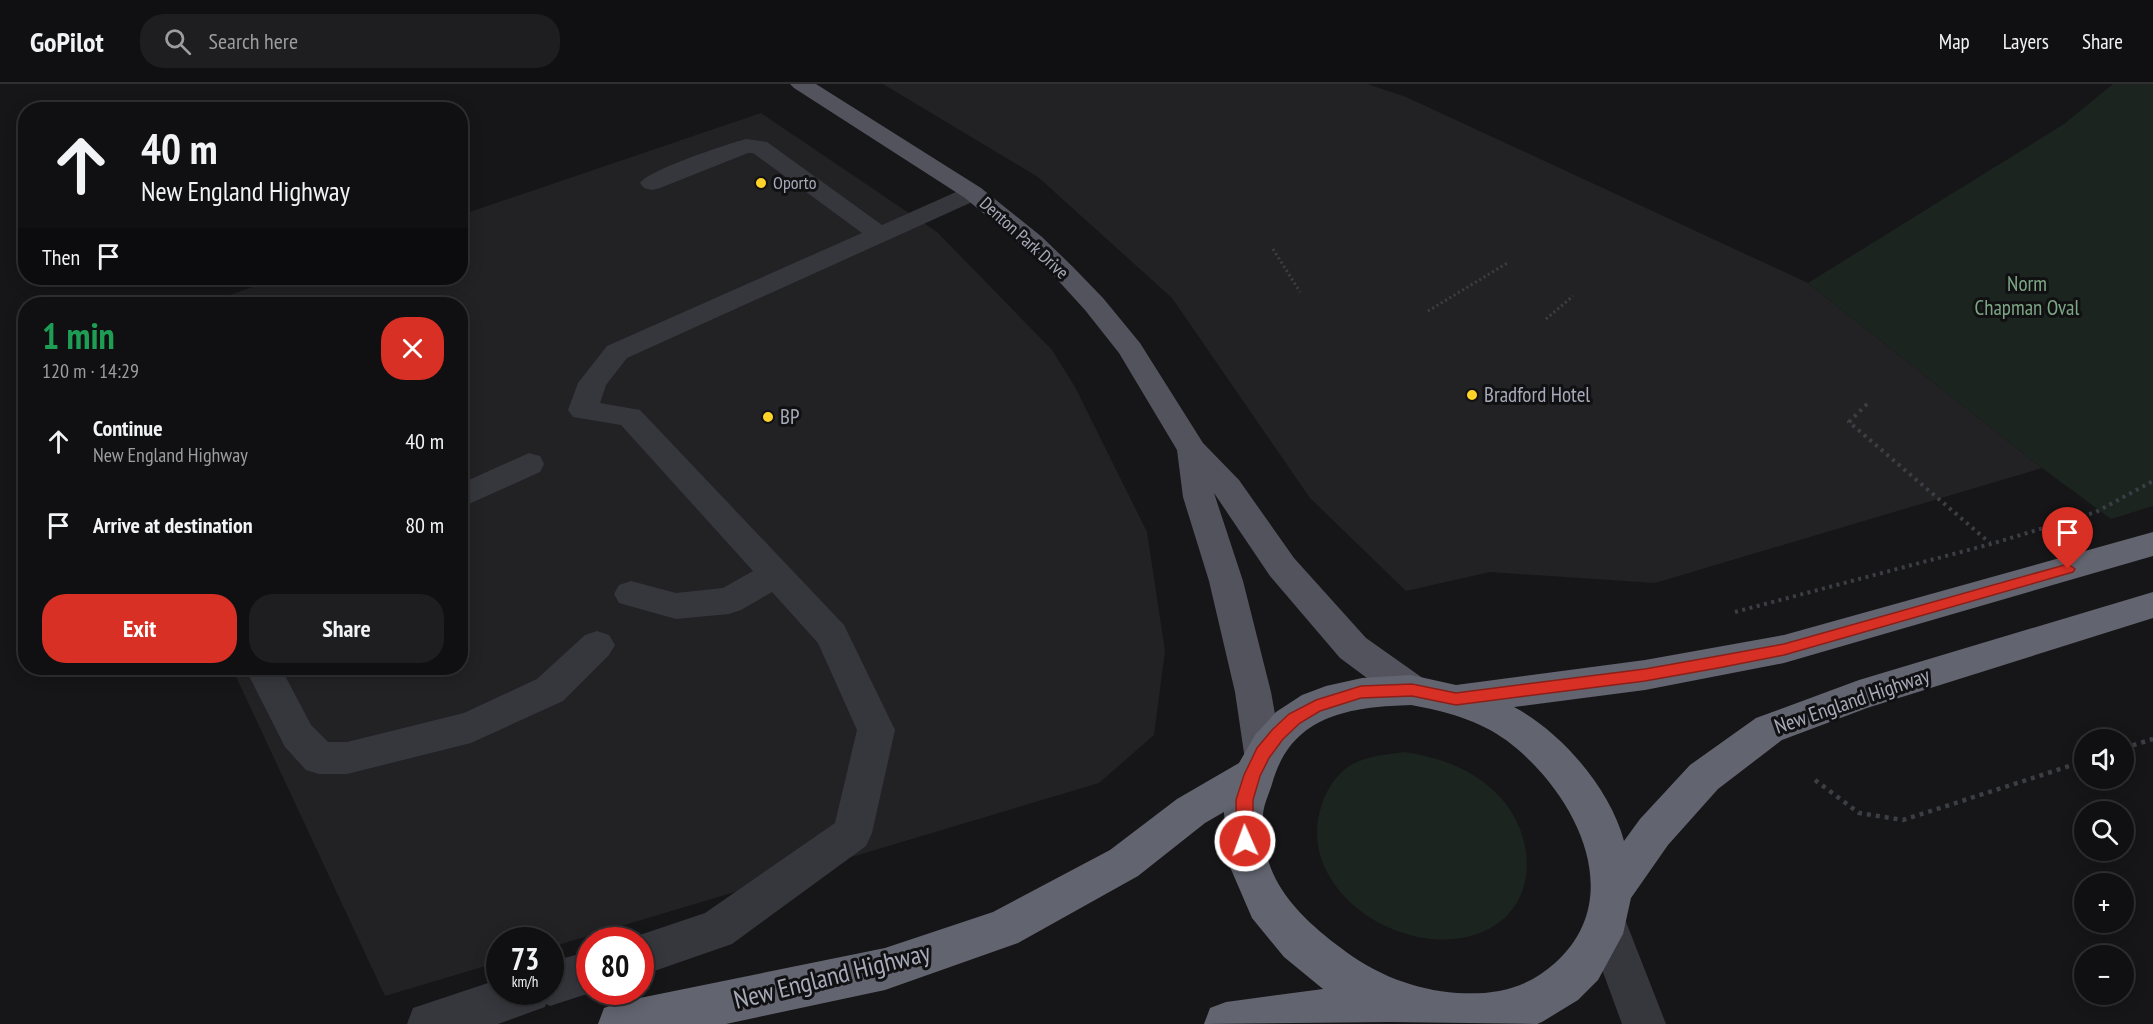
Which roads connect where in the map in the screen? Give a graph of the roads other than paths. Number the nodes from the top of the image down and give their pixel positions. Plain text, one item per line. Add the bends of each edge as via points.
1 (801, 84) edge
2 (652, 183) dead end
3 (973, 193) junction
4 (880, 235) junction
5 (1192, 450) junction
6 (529, 464) dead end
7 (468, 493) edge
8 (2153, 544) edge
9 (776, 574) junction
10 (631, 594) dead end
11 (2153, 605) edge
12 (597, 645) dead end
13 (267, 675) edge
14 (1412, 690) junction
15 (1456, 699) junction
16 (1257, 764) junction
17 (1609, 908) junction
18 (654, 950) edge
19 (488, 1005) edge
20 (1408, 1014) edge
21 (429, 1024) edge
22 (620, 1024) edge
23 (1226, 1024) edge
24 (1644, 1024) edge

1 - 3 main road, Denton Park Drive
2 - 4 street via 746,146 759,147
3 - 4 street
3 - 5 main road, Denton Park Drive via 1033,243 1094,304 1130,349
4 - 9 street via 617,352 592,383 583,411 630,417
5 - 14 main road, Denton Park Drive via 1228,488 1282,567 1317,609 1353,648
5 - 16 main road, Denton Park Drive via 1199,497 1226,580 1252,692
6 - 7 street
8 - 15 highway via 1784,649 1645,675
9 - 10 street via 729,601 676,606
9 - 18 street via 832,635 876,730 852,832 717,930
11 - 17 highway, New England Highway via 1859,695 1769,729 1704,777 1654,832
12 - 13 street via 550,690 471,727 347,758 319,758 298,736
14 - 15 highway
14 - 16 highway via 1361,692 1316,706 1278,734
15 - 17 highway via 1517,728 1568,774 1602,831 1610,862
16 - 20 highway via 1245,800 1243,827 1259,891 1280,925 1308,956 1343,984
16 - 22 highway, New England Highway via 1124,863 1003,929 885,969
17 - 20 highway via 1594,952 1550,996 1519,1010 1484,1018
17 - 24 street
19 - 21 street
20 - 23 highway

